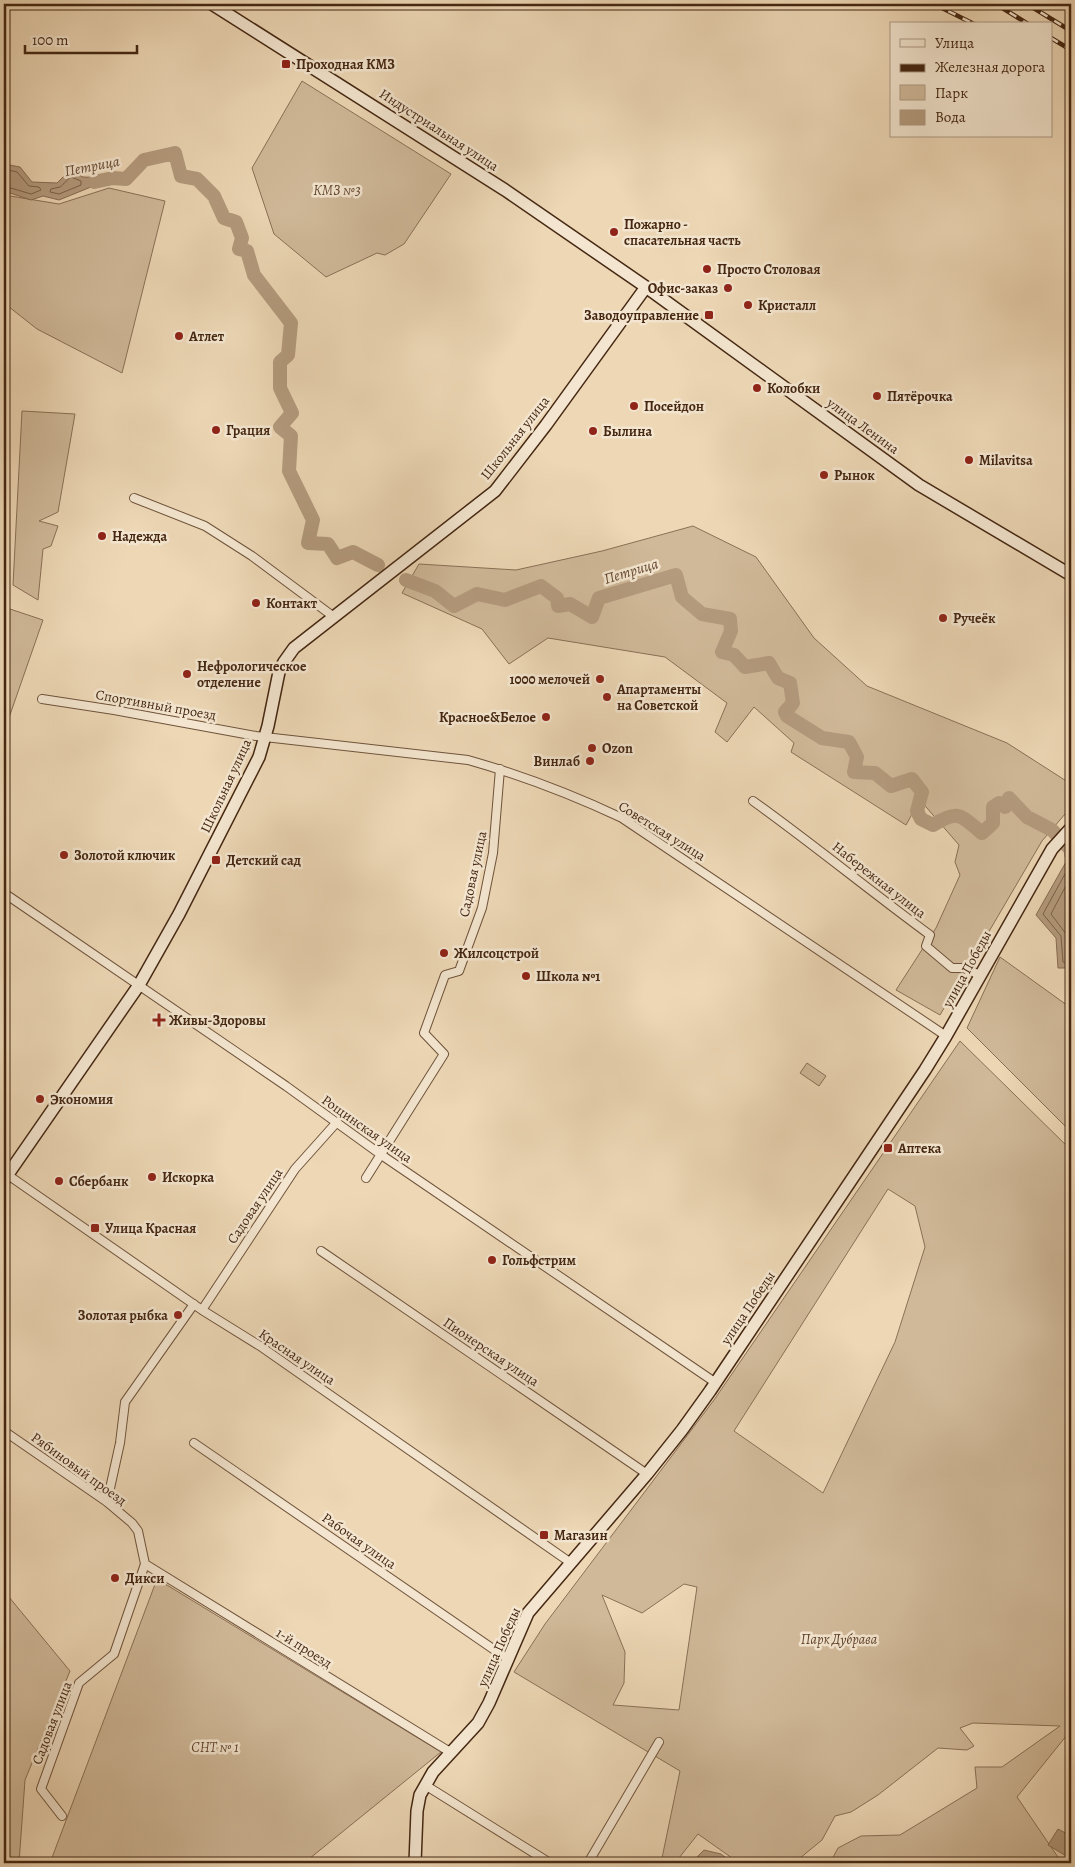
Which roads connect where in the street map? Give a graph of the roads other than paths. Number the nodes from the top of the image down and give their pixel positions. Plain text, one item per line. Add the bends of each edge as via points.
1 (212, 4) edge
2 (646, 287) junction
3 (134, 498) dead end
4 (1071, 575) edge
5 (334, 618) junction
6 (42, 699) dead end
7 (265, 737) junction
8 (500, 769) junction
9 (753, 801) dead end
10 (1071, 828) edge
11 (4, 893) edge
12 (980, 976) junction
13 (139, 985) junction
14 (946, 1036) junction
15 (338, 1122) junction
16 (380, 1154) junction
17 (6, 1173) edge
18 (366, 1178) dead end
19 (321, 1251) dead end
20 (194, 1304) junction
21 (202, 1310) junction
22 (716, 1383) junction
23 (4, 1431) edge
24 (194, 1443) dead end
25 (647, 1474) junction
26 (107, 1502) junction
27 (571, 1562) junction
28 (145, 1564) junction
29 (509, 1660) junction
30 (659, 1742) dead end
31 (450, 1752) junction
32 (425, 1785) junction
33 (62, 1816) dead end
34 (415, 1863) edge
35 (550, 1863) edge
36 (588, 1863) edge

1 - 2 main road, Индустриальная улица via 504,190
2 - 4 main road, улица Ленина via 910,479
2 - 5 main road, Школьная улица via 495,491
3 - 5 street via 205,526 252,556
5 - 7 main road, Школьная улица via 294,648 284,662
6 - 7 street, Спортивный проезд
7 - 8 street, Советская улица via 468,760
7 - 13 main road, Школьная улица via 250,778
8 - 14 street, Советская улица via 622,818
8 - 16 street, Садовая улица via 493,853 482,908 459,971 446,975 424,1033 444,1054
9 - 12 street, Набережная улица via 930,935 926,946 952,968 967,968
10 - 12 main road, улица Победы via 1052,849
11 - 13 street, Рощинская улица
12 - 14 main road, улица Победы
13 - 15 street, Рощинская улица
13 - 17 main road, Школьная улица
14 - 22 main road, улица Победы
15 - 16 street, Рощинская улица
15 - 21 street, Садовая улица via 294,1169
16 - 18 street, Садовая улица
16 - 22 street, Рощинская улица
17 - 20 street, Красная улица
19 - 25 street, Пионерская улица
20 - 21 street, Красная улица
20 - 26 street via 125,1402
21 - 27 street, Красная улица via 260,1346
22 - 25 main road, улица Победы
23 - 26 street, Рябиновый проезд
24 - 29 street, Рабочая улица
25 - 27 main road, улица Победы
26 - 28 street, Рябиновый проезд via 138,1531
27 - 29 main road, улица Победы via 528,1613
28 - 31 street, 1-й проезд
28 - 33 street, Садовая улица via 114,1654 79,1683 40,1789
29 - 31 main road, улица Победы via 478,1723
30 - 36 street
31 - 32 main road, улица Победы
32 - 34 main road, улица Победы via 416,1811
32 - 35 street

